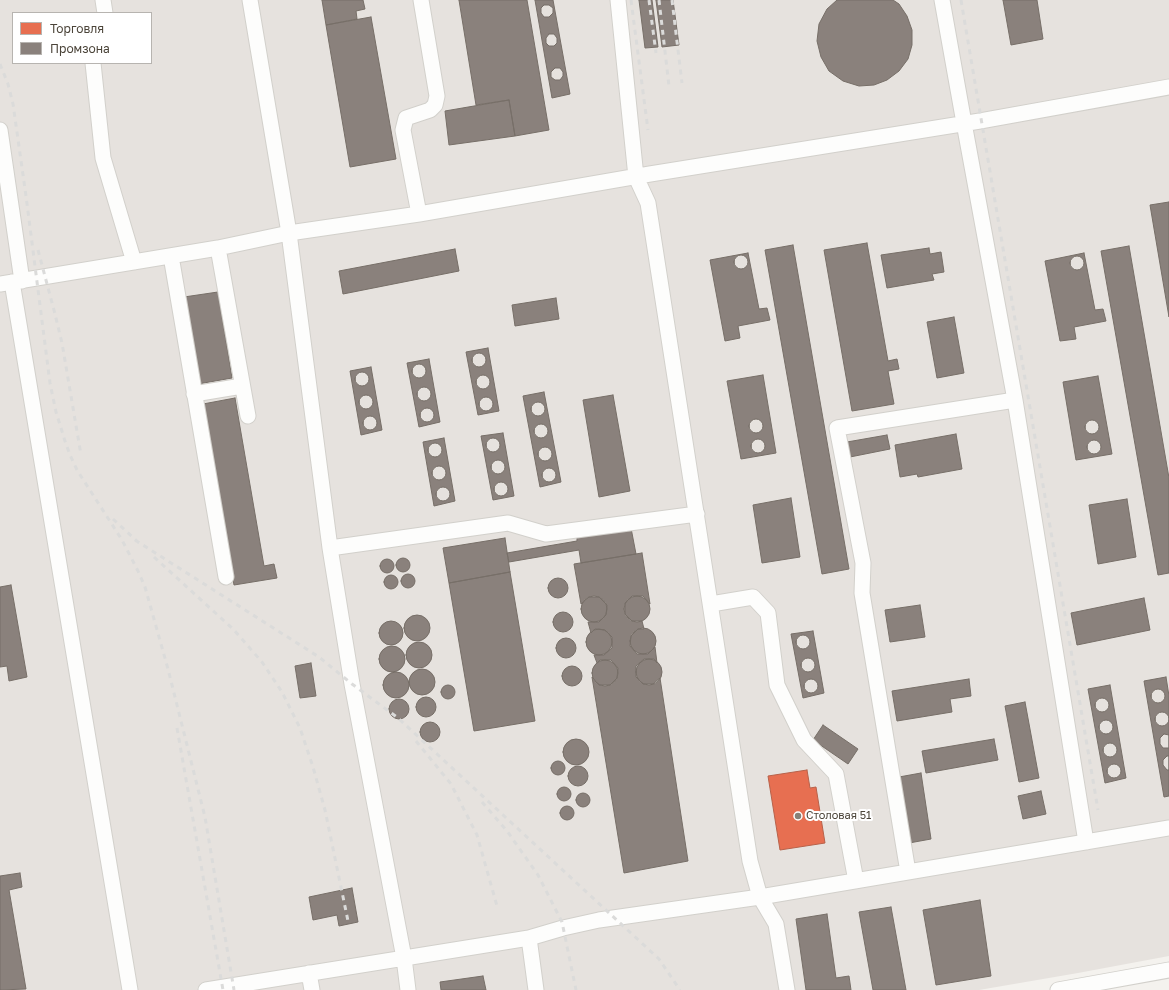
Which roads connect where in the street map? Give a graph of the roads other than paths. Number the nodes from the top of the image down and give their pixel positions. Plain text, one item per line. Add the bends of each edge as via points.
1 (104, 0) edge
2 (250, 0) edge
3 (421, 0) edge
4 (618, 0) edge
5 (942, 0) edge
6 (106, 12) edge
7 (93, 64) edge
8 (1169, 87) edge
9 (964, 123) junction
10 (0, 130) edge
11 (636, 177) junction
12 (420, 214) junction
13 (289, 233) junction
14 (218, 248) junction
15 (170, 256) junction
16 (134, 262) junction
17 (11, 282) edge
18 (242, 386) junction
19 (194, 394) junction
20 (1015, 400) junction
21 (248, 416) dead end
22 (697, 514) junction
23 (330, 548) junction
24 (226, 577) dead end
25 (711, 604) junction
26 (1169, 828) edge
27 (1086, 842) junction
28 (908, 872) junction
29 (856, 881) junction
30 (760, 897) junction
31 (529, 938) junction
32 (404, 958) junction
33 (1169, 970) edge
34 (310, 973) junction
35 (130, 990) edge
36 (206, 990) edge
37 (312, 990) edge
38 (408, 990) edge
39 (536, 990) edge
40 (787, 990) edge
41 (1058, 990) edge

1 - 6 street
2 - 13 street
3 - 12 street via 437,96 435,105 430,110 406,118 403,130
4 - 11 street
5 - 9 street
7 - 16 street via 103,158
8 - 9 street
9 - 11 street
9 - 20 street
10 - 17 street
11 - 12 street
11 - 22 street via 648,203
12 - 13 street
13 - 14 street
13 - 23 street
14 - 15 street
14 - 18 street
15 - 16 street
15 - 19 street
16 - 17 street
17 - 35 street
18 - 19 street
18 - 21 street
19 - 24 street
20 - 27 street
20 - 28 street via 837,428 863,563 862,593
22 - 23 street via 546,534 508,523
22 - 25 street
23 - 32 street via 352,684
25 - 29 street via 753,597 768,613 777,685 804,740 836,774
25 - 30 street via 750,861
26 - 27 street
27 - 28 street
28 - 29 street
29 - 30 street
30 - 31 street via 598,920
30 - 40 street via 776,924
31 - 32 street
31 - 39 street
32 - 34 street
32 - 38 street
33 - 41 street
34 - 36 street
34 - 37 street

